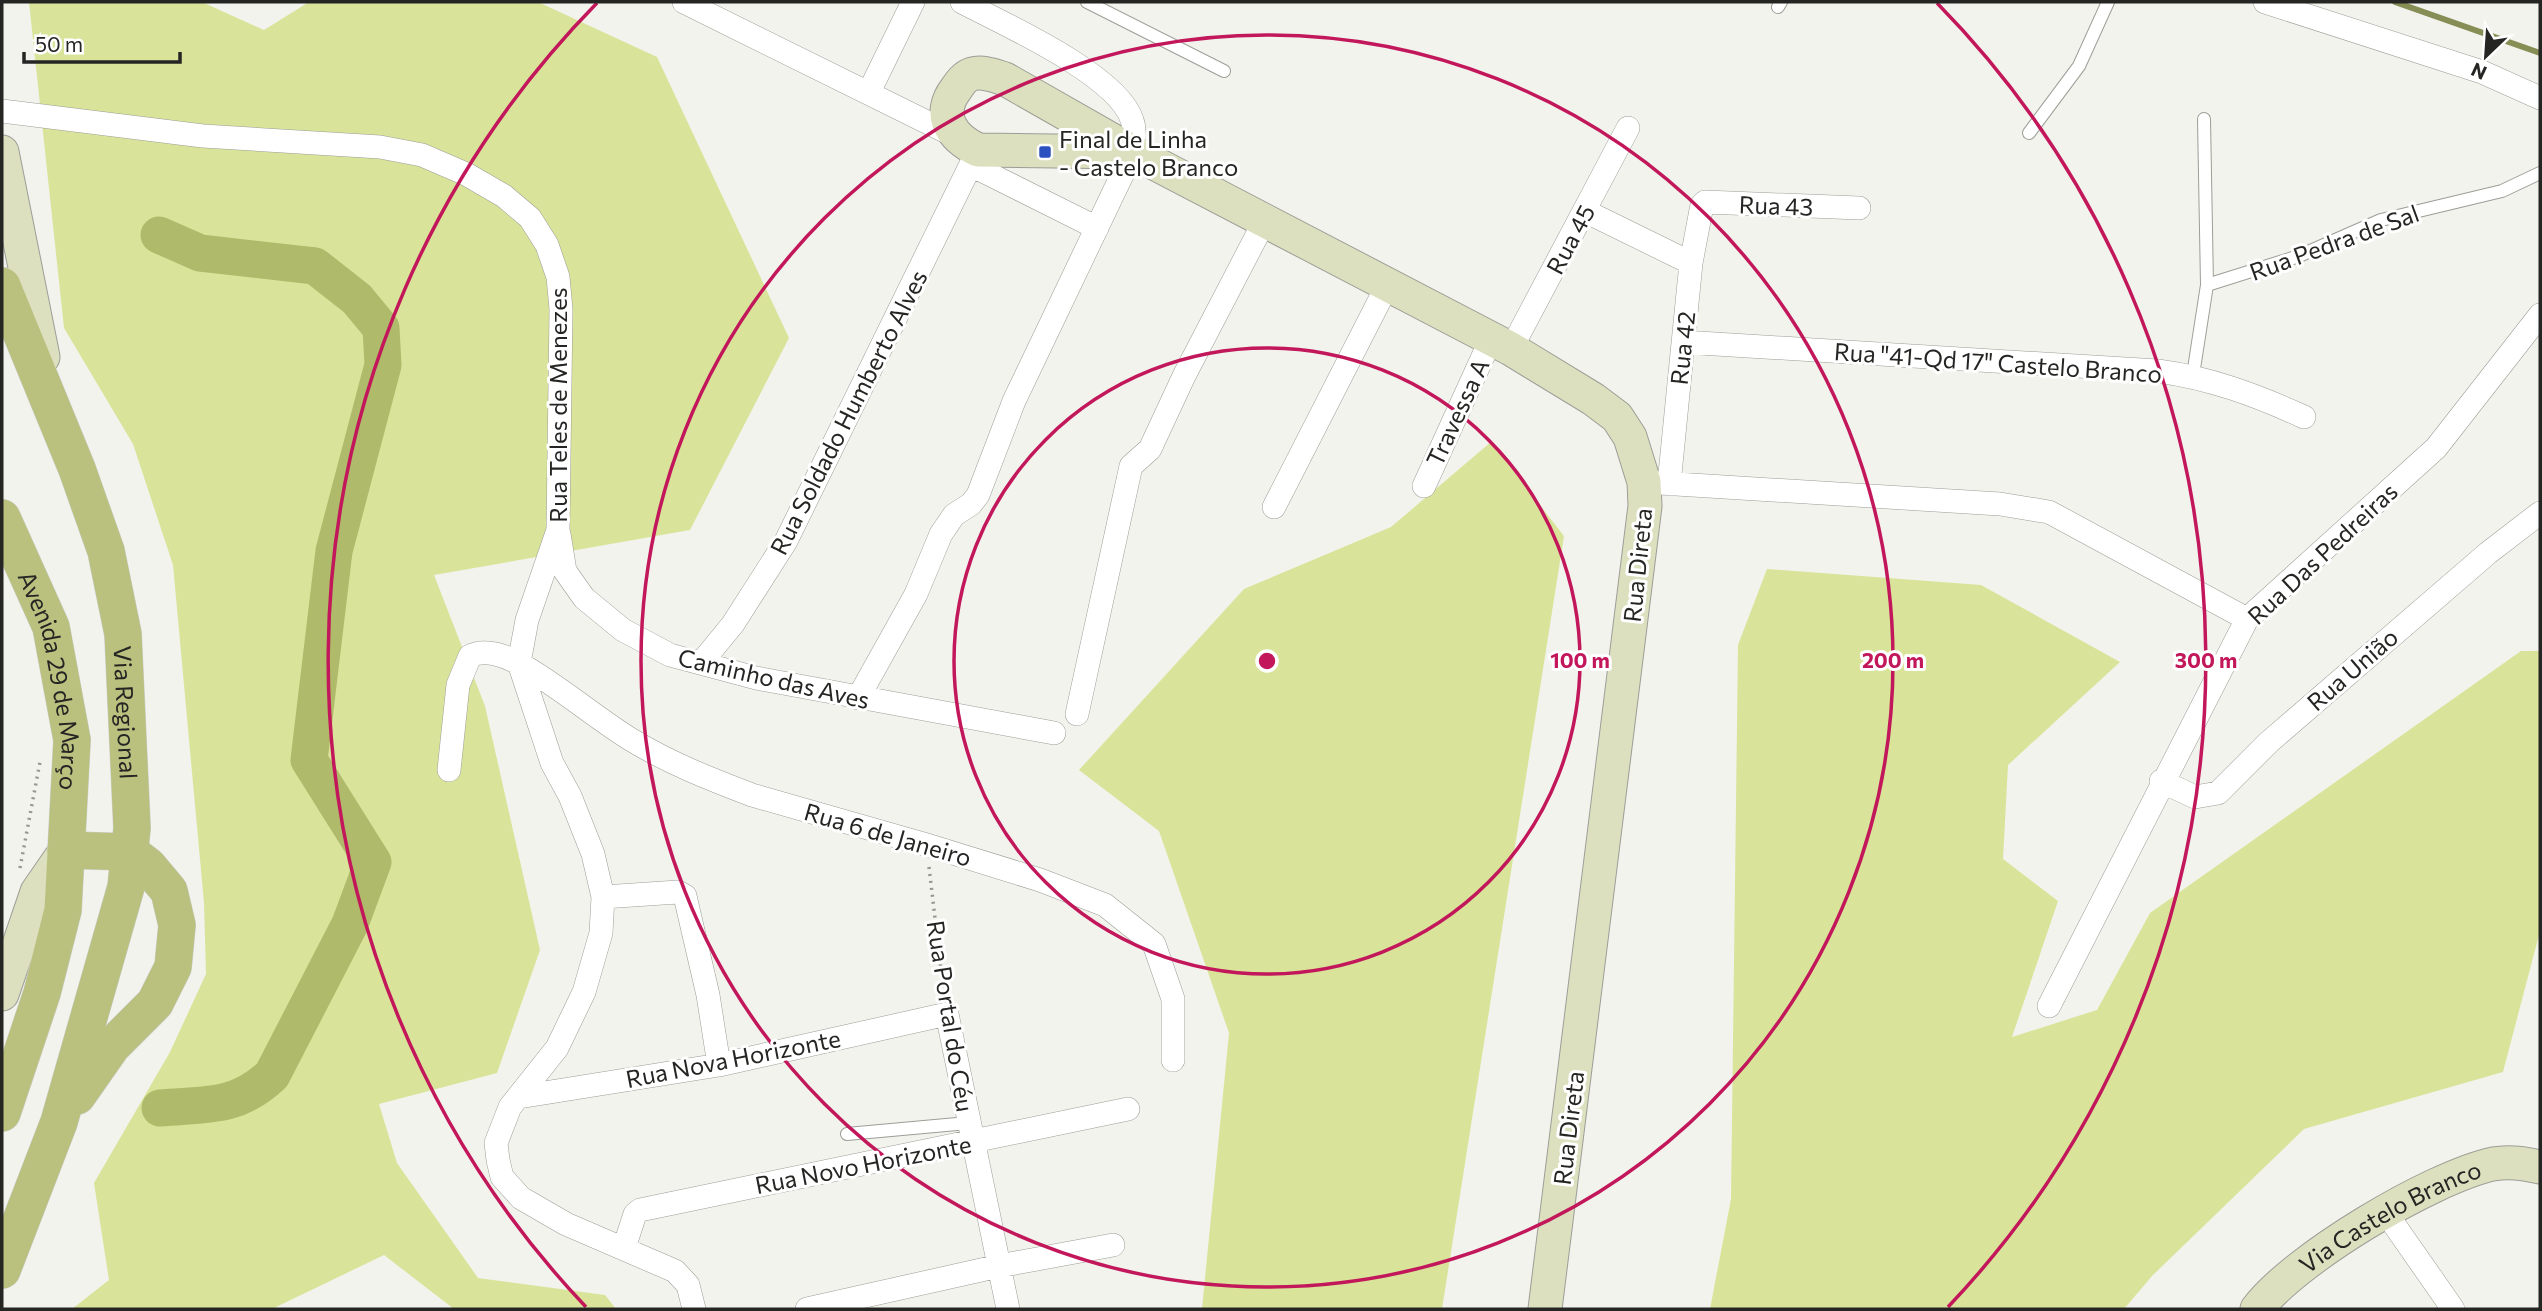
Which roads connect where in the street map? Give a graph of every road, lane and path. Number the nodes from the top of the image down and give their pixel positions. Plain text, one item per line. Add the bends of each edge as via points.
1 (684, 2) edge
2 (913, 2) edge
3 (962, 2) edge
4 (1087, 2) edge
5 (2108, 2) edge
6 (2265, 2) edge
7 (1224, 71) dead end
8 (869, 92) junction
9 (2540, 98) edge
10 (2, 111) edge
11 (2204, 119) dead end
12 (1628, 128) dead end
13 (2029, 133) dead end
14 (969, 151) junction
15 (2, 152) edge
16 (1133, 152) junction
17 (2540, 173) edge
18 (1859, 208) dead end
19 (1586, 211) junction
20 (1698, 212) joint
21 (1265, 220) junction
22 (1097, 228) junction
23 (1690, 263) junction
24 (1388, 284) junction
25 (2207, 285) junction
26 (2, 286) edge
27 (2540, 315) edge
28 (1683, 342) junction
29 (1501, 344) junction
30 (2193, 375) junction
31 (56, 417) junction
32 (2304, 417) dead end
33 (1656, 483) junction
34 (1424, 485) dead end
35 (1274, 507) dead end
36 (2540, 513) edge
37 (2, 518) edge
38 (558, 530) junction
39 (2247, 619) junction
40 (519, 663) junction
41 (701, 663) junction
42 (858, 698) junction
43 (1077, 714) dead end
44 (1054, 733) dead end
45 (41, 758) dead end
46 (449, 770) dead end
47 (2161, 781) junction
48 (927, 845) junction
49 (66, 850) junction
50 (130, 852) junction
51 (19, 874) dead end
52 (603, 897) junction
53 (2, 994) edge
54 (2049, 1006) dead end
55 (947, 1014) junction
56 (1173, 1060) dead end
57 (719, 1065) junction
58 (519, 1097) junction
59 (1128, 1109) dead end
60 (2, 1113) edge
61 (59, 1122) junction
62 (970, 1133) junction
63 (847, 1134) dead end
64 (2540, 1167) edge
65 (2386, 1213) junction
66 (1113, 1245) dead end
67 (624, 1248) junction
68 (999, 1266) junction
69 (2, 1270) edge
70 (2270, 1303) edge
71 (694, 1309) edge
72 (807, 1309) edge
73 (1008, 1309) edge
74 (1545, 1309) edge
75 (2453, 1309) edge

1 - 8 street
2 - 8 street
3 - 16 street via 1101,82 1132,119
4 - 7 lane
5 - 13 lane via 2079,65
6 - 9 street via 2482,72
8 - 14 street
10 - 38 street, Rua Teles de Menezes via 203,136 380,147 422,155 504,196 530,218 558,277
11 - 25 lane
12 - 19 street, Rua 45
14 - 16 street, Rua Direta
14 - 16 street, Rua Direta via 946,115 953,92 973,74 989,74
14 - 22 street
14 - 41 street, Rua Soldado Humberto Alves via 786,541 733,624
15 - 31 street, Via Regional
16 - 21 street, Rua Direta
16 - 22 street
17 - 25 lane, Rua Pedra de Sal via 2502,191 2381,220 2299,256
18 - 20 street, Rua 43 via 1705,202
19 - 23 street
19 - 29 street, Rua 45
20 - 23 street, Rua 42
21 - 24 street, Rua Direta
21 - 43 street via 1150,449 1136,460 1128,475
22 - 42 street via 1014,401 978,495 954,515 941,534 916,594
23 - 28 street, Rua 42
24 - 29 street, Rua Direta
24 - 35 street
25 - 30 lane
26 - 31 main road
27 - 39 street, Rua Das Pedreiras via 2435,448
28 - 30 street, Rua "41-Qd 17" Castelo Branco
28 - 33 street, Rua 42
29 - 33 street, Rua Direta via 1617,417
29 - 34 street, Travessa A
30 - 32 street, Rua "41-Qd 17" Castelo Branco via 2252,393
31 - 50 main road, Via Regional via 106,551 124,634
33 - 39 street via 2000,504 2049,512
33 - 74 street, Rua Direta via 1645,506
36 - 47 street, Rua União via 2269,741 2218,793 2195,797
37 - 49 main road, Avenida 29 de Março via 51,627 72,740
38 - 40 street, Rua Teles de Menezes via 527,620
38 - 41 street, Caminho das Aves via 562,562 584,598 645,644
39 - 47 street, Rua Das Pedreiras
40 - 46 street, Rua 6 de Janeiro via 492,653 470,656 455,704
40 - 48 street, Rua 6 de Janeiro via 630,739 706,778
40 - 52 street, Rua Teles de Menezes via 552,763 593,854
41 - 42 street, Caminho das Aves
42 - 44 street, Caminho das Aves
45 - 51 path
47 - 54 street, Rua Das Pedreiras
48 - 55 path, Rua Portal do Céu
48 - 56 street, Rua 6 de Janeiro via 1105,905 1154,944 1173,999
49 - 50 main road
49 - 53 street via 37,892
49 - 60 main road via 63,910 42,993
50 - 61 main road, Via Regional via 125,887
50 - 61 main road via 169,891 177,926 173,967 155,1003 112,1046
52 - 57 street via 678,892 685,896
52 - 58 street, Rua Teles de Menezes via 601,933 584,992 556,1048
55 - 57 street, Rua Nova Horizonte
55 - 62 street, Rua Portal do Céu
57 - 58 street, Rua Nova Horizonte
58 - 67 street, Rua Teles de Menezes via 510,1107 496,1143 502,1177 521,1198 566,1224
59 - 62 street, Rua Novo Horizonte
61 - 69 main road, Via Regional
62 - 63 lane
62 - 67 street, Rua Novo Horizonte via 640,1210
62 - 68 street, Rua Portal do Céu
64 - 65 street, Via Castelo Branco via 2522,1162 2495,1164 2462,1173
65 - 70 street, Via Castelo Branco via 2297,1269
65 - 75 street
66 - 68 street
67 - 71 street, Rua Teles de Menezes via 675,1271 688,1285
68 - 72 street
68 - 73 street, Rua Portal do Céu

